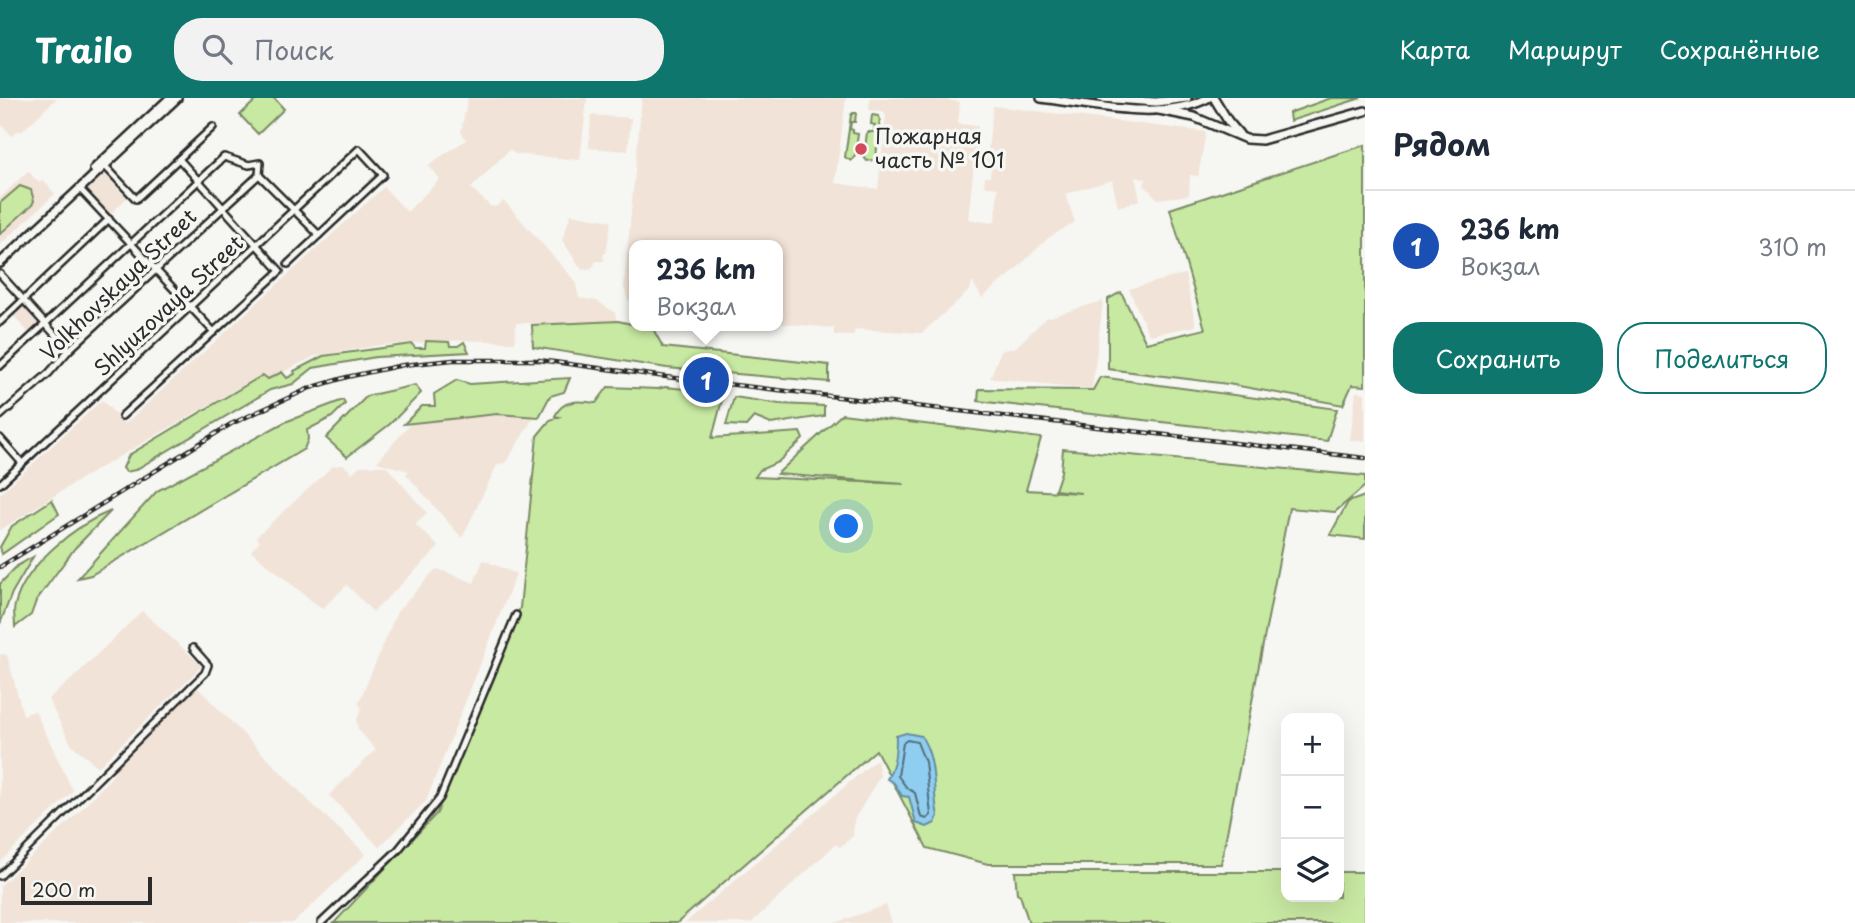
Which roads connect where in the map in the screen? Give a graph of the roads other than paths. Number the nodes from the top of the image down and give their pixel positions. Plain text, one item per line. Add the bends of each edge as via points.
1 (170, 98) edge
2 (177, 98) edge
3 (1041, 98) edge
4 (1101, 98) edge
5 (1187, 98) edge
6 (1208, 98) edge
7 (1214, 98) edge
8 (163, 108) junction
9 (1159, 110) junction
10 (1365, 111) edge
11 (213, 127) dead end
12 (1242, 137) junction
13 (178, 159) junction
14 (104, 166) junction
15 (259, 175) junction
16 (199, 181) junction
17 (78, 187) junction
18 (222, 208) junction
19 (294, 211) junction
20 (109, 219) junction
21 (319, 235) junction
22 (132, 243) junction
23 (256, 246) junction
24 (0, 257) edge
25 (0, 263) edge
26 (288, 264) dead end
27 (157, 270) junction
28 (0, 274) edge
29 (25, 299) junction
30 (192, 306) junction
31 (0, 322) edge
32 (46, 325) junction
33 (214, 332) junction
34 (69, 349) junction
35 (0, 366) edge
36 (0, 416) edge
37 (122, 416) dead end
38 (0, 438) edge
39 (22, 463) junction
40 (0, 484) edge
41 (516, 614) dead end
42 (193, 648) dead end
43 (0, 876) edge
44 (321, 923) edge

1 - 8 main road
2 - 8 main road
3 - 9 main road
4 - 5 main road via 1156,103
6 - 9 main road
7 - 12 main road
8 - 14 main road
8 - 17 main road
9 - 12 main road via 1194,117
10 - 12 main road via 1271,139
11 - 13 street
13 - 14 street via 136,199
13 - 16 street
14 - 17 main road
15 - 16 street via 260,163 224,158
15 - 18 street, Volkhovskaya Street
15 - 19 street
16 - 18 street
16 - 22 street
17 - 20 street
17 - 24 main road
17 - 25 main road
18 - 23 street
18 - 27 street, Volkhovskaya Street
19 - 21 street
19 - 21 street, Shlyuzovaya Street via 359,149 383,175
19 - 23 street, Shlyuzovaya Street
20 - 22 street
20 - 29 street
21 - 26 street
22 - 27 street
22 - 32 street
23 - 30 street, Shlyuzovaya Street
23 - 33 street via 280,271
27 - 30 street
27 - 34 street, Volkhovskaya Street
28 - 29 street
29 - 31 street
29 - 32 street
30 - 33 street
30 - 39 street, Shlyuzovaya Street
32 - 34 street
32 - 35 street
33 - 37 street
34 - 36 street, Volkhovskaya Street
38 - 39 street
39 - 40 street, Shlyuzovaya Street
41 - 44 street via 440,798 398,850
42 - 43 street via 208,665 205,673

